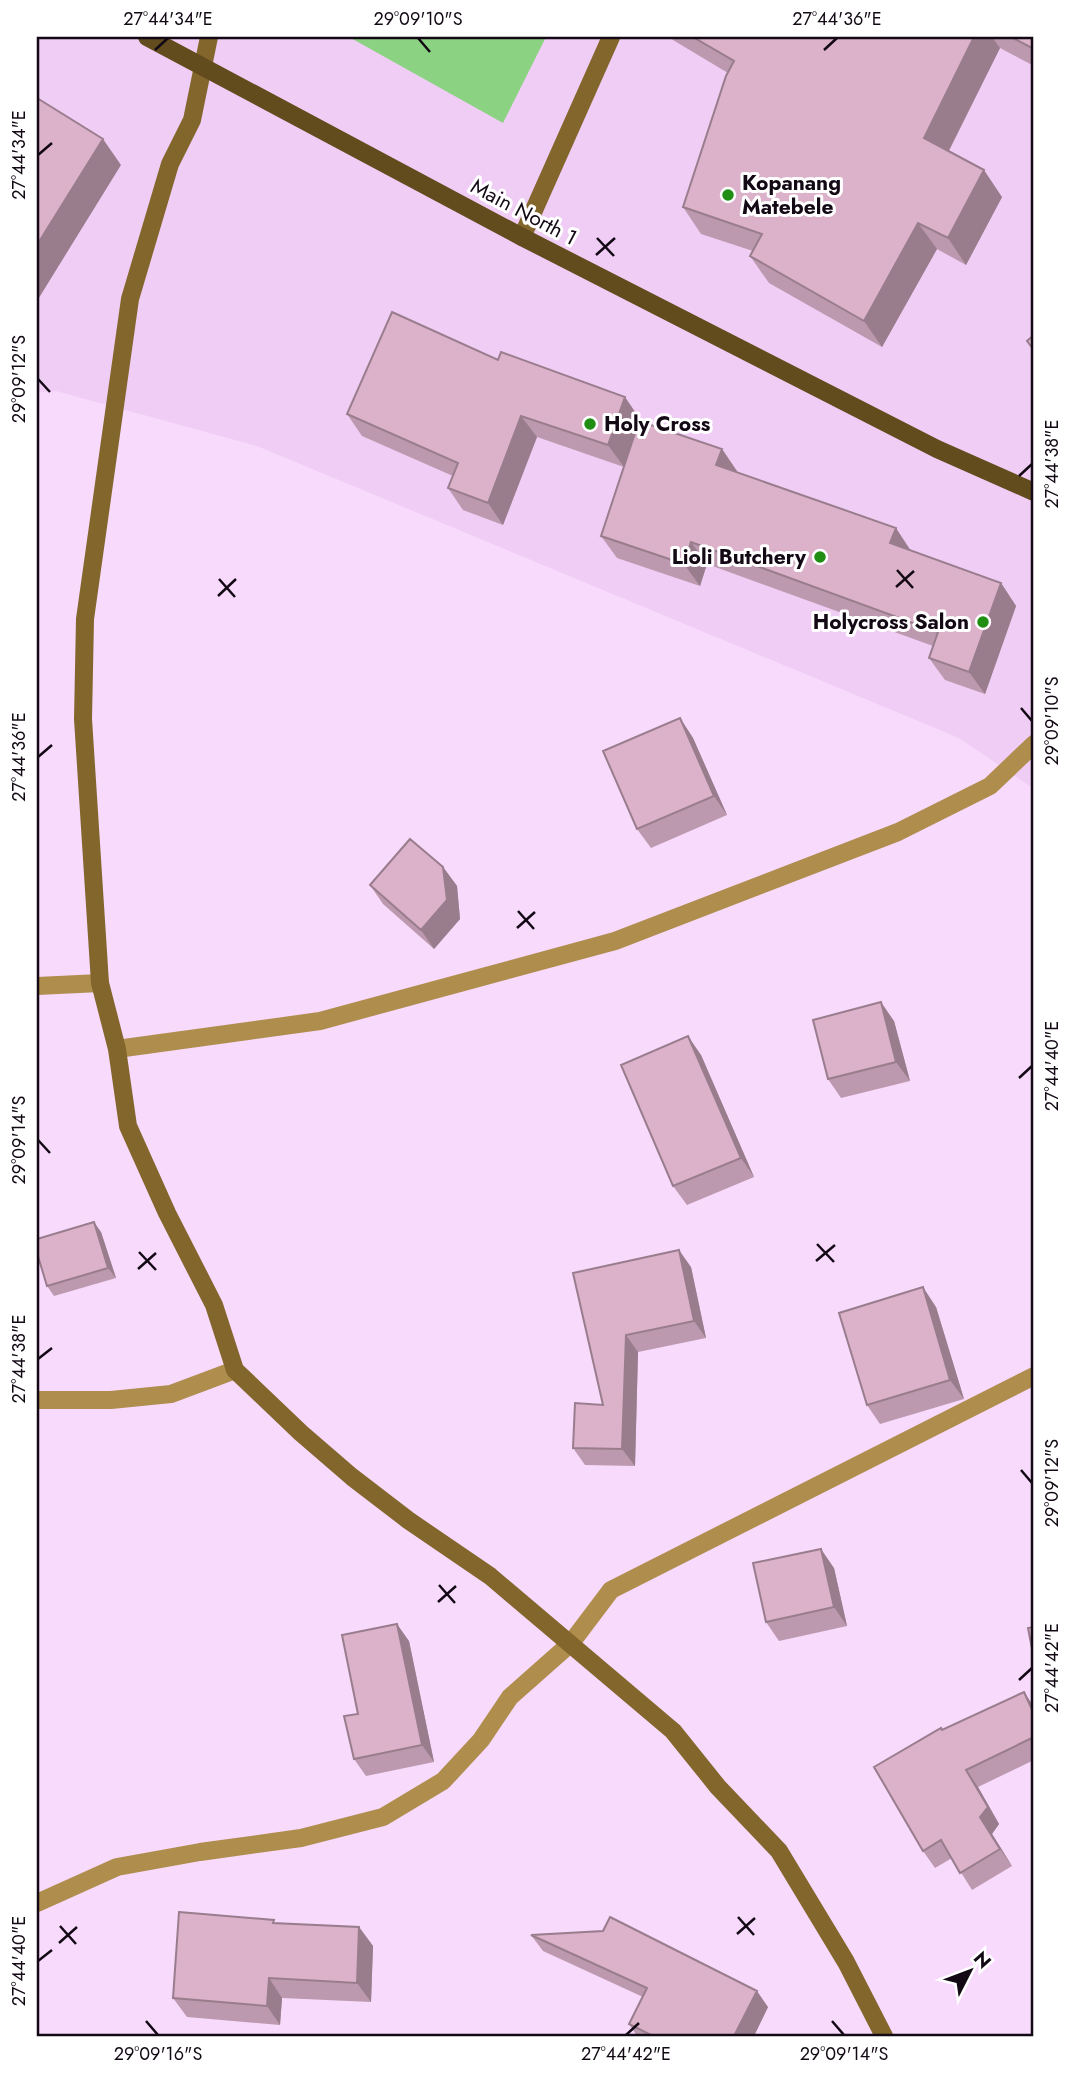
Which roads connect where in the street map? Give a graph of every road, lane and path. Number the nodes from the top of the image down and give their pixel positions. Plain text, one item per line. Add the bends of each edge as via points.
1 (147, 37) edge
2 (209, 37) edge
3 (611, 37) edge
4 (202, 66) junction
5 (522, 237) junction
6 (1034, 492) edge
7 (1034, 744) edge
8 (100, 983) junction
9 (37, 986) edge
10 (117, 1049) junction
11 (235, 1370) junction
12 (1034, 1376) edge
13 (37, 1400) edge
14 (571, 1643) junction
15 (37, 1903) edge
16 (884, 2036) edge

1 - 4 main road, Main North 1
2 - 4 main road
3 - 5 main road
4 - 5 main road, Main North 1
4 - 8 main road via 192,120 170,164 130,299 85,619 83,719
5 - 6 main road, Main North 1 via 937,449
7 - 10 street via 990,786 898,832 615,941 320,1021
8 - 9 street
8 - 10 main road
10 - 11 main road via 128,1126 214,1305
11 - 13 street via 171,1394 111,1401
11 - 14 main road via 352,1477 490,1576
12 - 14 street via 611,1590
14 - 15 street via 510,1697 481,1740 443,1781 383,1816 301,1838 117,1867
14 - 16 main road via 673,1731 779,1852 846,1962

